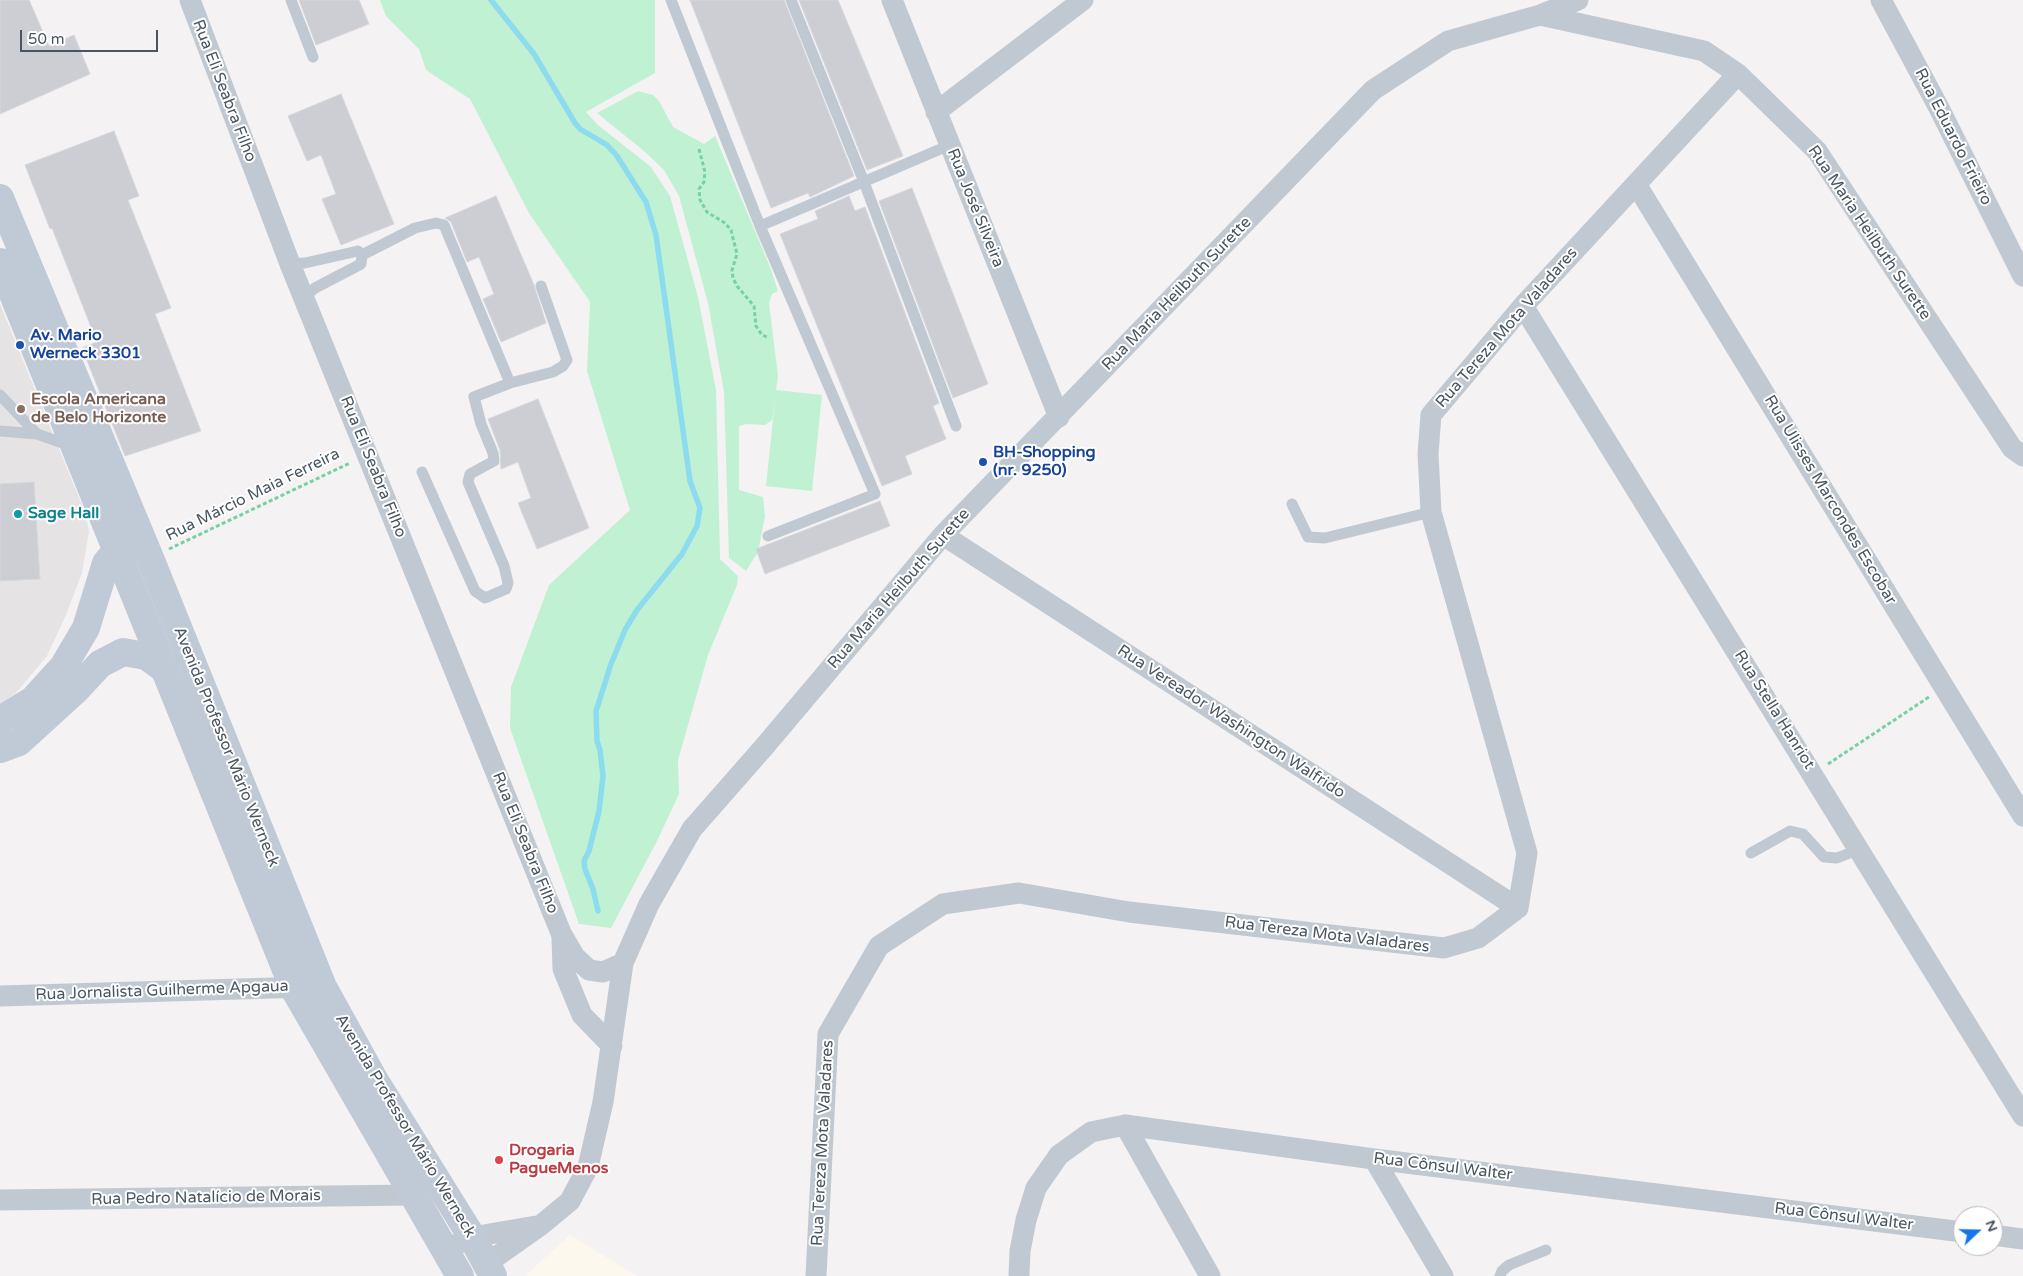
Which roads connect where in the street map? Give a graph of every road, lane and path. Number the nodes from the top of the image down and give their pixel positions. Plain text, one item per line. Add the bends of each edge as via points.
1 (190, 0) edge
2 (291, 0) edge
3 (671, 0) edge
4 (791, 0) edge
5 (892, 0) edge
6 (1083, 0) edge
7 (1578, 0) edge
8 (1881, 0) edge
9 (1540, 15) junction
10 (313, 57) dead end
11 (1738, 74) junction
12 (936, 112) junction
13 (950, 145) junction
14 (699, 149) dead end
15 (864, 182) junction
16 (1636, 184) junction
17 (0, 198) edge
18 (760, 226) junction
19 (362, 255) junction
20 (0, 262) edge
21 (290, 264) junction
22 (2023, 276) edge
23 (541, 286) dead end
24 (304, 297) junction
25 (1523, 306) junction
26 (766, 337) dead end
27 (510, 382) junction
28 (0, 395) edge
29 (1058, 417) junction
30 (956, 426) dead end
31 (0, 431) edge
32 (37, 434) junction
33 (74, 447) junction
34 (367, 454) junction
35 (2023, 456) edge
36 (422, 472) dead end
37 (1292, 504) dead end
38 (1431, 512) junction
39 (943, 535) junction
40 (768, 536) dead end
41 (117, 550) junction
42 (150, 558) junction
43 (164, 669) junction
44 (1944, 687) junction
45 (0, 720) edge
46 (0, 749) edge
47 (1813, 774) junction
48 (2015, 790) edge
49 (2023, 816) edge
50 (1860, 849) junction
51 (1751, 853) dead end
52 (1518, 908) junction
53 (561, 933) junction
54 (623, 963) junction
55 (294, 987) junction
56 (323, 987) junction
57 (0, 996) edge
58 (612, 1046) junction
59 (2023, 1116) edge
60 (1125, 1125) junction
61 (1374, 1159) junction
62 (413, 1195) junction
63 (0, 1200) edge
64 (541, 1225) junction
65 (1953, 1231) edge
66 (2003, 1236) edge
67 (472, 1237) junction
68 (2023, 1239) edge
69 (445, 1250) junction
70 (1546, 1250) dead end
71 (489, 1270) edge
72 (460, 1276) edge
73 (816, 1276) edge
74 (1019, 1276) edge
75 (1210, 1276) edge
76 (1443, 1276) edge
77 (1500, 1276) edge

1 - 21 street, Rua Eli Seabra Filho
2 - 10 lane
3 - 18 lane
4 - 15 lane
5 - 12 street, Rua José Silveira
6 - 12 street
7 - 9 street
8 - 22 street, Rua Eduardo Frieiro
9 - 11 street, Rua Maria Heilbuth Surette via 1704,51
9 - 29 street, Rua Maria Heilbuth Surette via 1448,41 1373,90
11 - 16 street, Rua Tereza Mota Valadares
11 - 35 street, Rua Maria Heilbuth Surette via 1817,151 2012,448
12 - 13 street, Rua José Silveira
13 - 15 lane
13 - 29 street, Rua José Silveira
14 - 26 path via 705,172 700,200 707,212 731,230 737,254 733,278 754,306 756,326
15 - 18 lane
15 - 30 lane
16 - 25 street, Rua Tereza Mota Valadares
16 - 44 street, Rua Ulisses Marcondes Escobar
17 - 42 main road, Avenida Professor Mário Werneck
18 - 40 lane via 875,494
19 - 21 lane via 358,251
19 - 24 lane via 361,264
19 - 27 lane via 415,228 436,223 444,225
20 - 33 main road, Avenida Professor Mário Werneck
21 - 24 street, Rua Eli Seabra Filho
23 - 27 lane via 567,360 553,372
24 - 34 street, Rua Eli Seabra Filho
25 - 38 street, Rua Tereza Mota Valadares via 1431,415 1428,454
25 - 47 street, Rua Stella Hanriot
27 - 36 lane via 474,397 494,461 470,474 468,482 504,566 508,583 506,589 485,598 476,591
28 - 32 lane
29 - 39 street, Rua Maria Heilbuth Surette
31 - 32 lane
32 - 33 lane
33 - 41 main road, Avenida Professor Mário Werneck
34 - 42 path, Rua Márcio Maia Ferreira
34 - 53 street, Rua Eli Seabra Filho
37 - 38 lane via 1308,537 1325,538
38 - 52 street, Rua Tereza Mota Valadares via 1527,853
39 - 52 street, Rua Vereador Washington Walfrido
39 - 54 street, Rua Maria Heilbuth Surette via 692,829 649,904
41 - 42 main road
41 - 43 main road, Avenida Professor Mário Werneck
41 - 45 main road via 106,563 86,628 63,667 33,700
42 - 56 main road, Avenida Professor Mário Werneck
43 - 46 main road via 146,656 124,652 100,664 19,742
43 - 55 main road, Avenida Professor Mário Werneck
44 - 47 path
44 - 48 street, Rua Ulisses Marcondes Escobar
47 - 50 street, Rua Stella Hanriot
48 - 49 street, Rua Ulisses Marcondes Escobar
50 - 51 lane via 1837,858 1824,857 1803,834 1790,831
50 - 59 street, Rua Stella Hanriot
52 - 73 street, Rua Tereza Mota Valadares via 1478,938 1444,948 1129,912 1018,892 943,904 879,946 828,1034
53 - 54 street, Rua Eli Seabra Filho via 575,957 589,970 604,972
53 - 58 street, Rua Eli Seabra Filho via 563,968 582,1015
54 - 58 street, Rua Maria Heilbuth Surette
55 - 56 street, Rua Jornalista Guilherme Apgaua
55 - 57 street, Rua Jornalista Guilherme Apgaua
55 - 62 main road, Avenida Professor Mário Werneck
56 - 67 main road, Avenida Professor Mário Werneck via 375,1081
58 - 64 street, Rua Maria Heilbuth Surette via 588,1167 570,1201
60 - 61 street, Rua Cônsul Walter
60 - 74 street, Rua Cônsul Walter via 1091,1132 1059,1156 1036,1188 1020,1251
60 - 75 street
61 - 65 street, Rua Cônsul Walter
61 - 76 street
62 - 63 street, Rua Pedro Natalício de Morais
62 - 69 main road, Avenida Professor Mário Werneck
64 - 67 street, Rua Maria Heilbuth Surette
64 - 71 street, Rua Maria Heilbuth Surette
66 - 68 street
67 - 69 street, Rua Maria Heilbuth Surette
67 - 71 main road, Avenida Professor Mário Werneck
69 - 72 main road, Avenida Professor Mário Werneck
70 - 77 lane via 1509,1265

